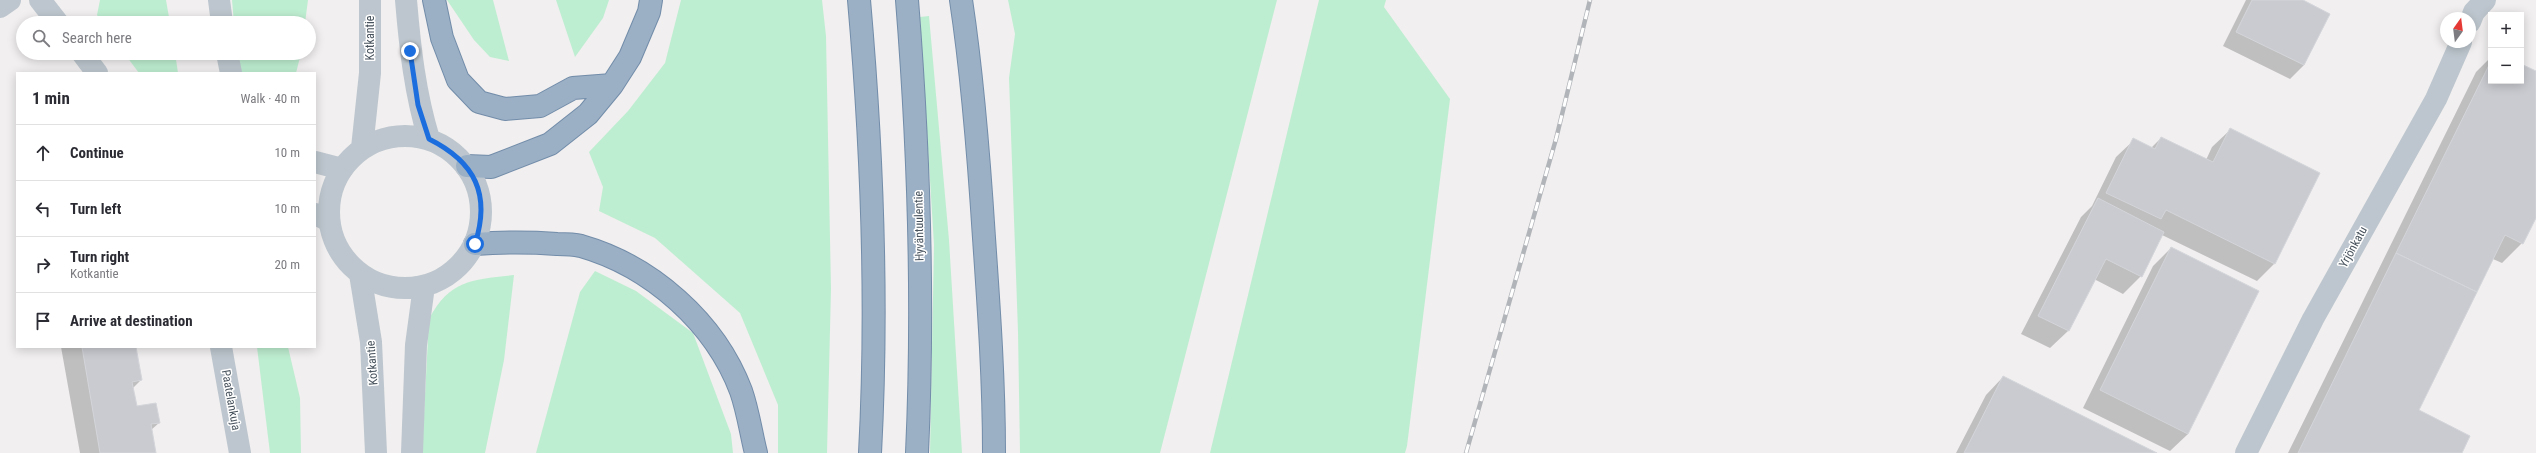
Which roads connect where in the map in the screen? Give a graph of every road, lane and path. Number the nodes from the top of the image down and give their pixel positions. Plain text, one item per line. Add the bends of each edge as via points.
1 (10, 0) edge
2 (40, 0) edge
3 (219, 0) edge
4 (370, 0) edge
5 (406, 0) edge
6 (434, 0) edge
7 (651, 0) edge
8 (859, 0) edge
9 (907, 0) edge
10 (961, 0) edge
11 (2485, 0) edge
12 (0, 7) edge
13 (2474, 12) edge
14 (53, 16) edge
15 (221, 16) edge
16 (2458, 48) edge
17 (87, 60) edge
18 (228, 60) edge
19 (96, 72) edge
20 (231, 72) edge
21 (612, 85) junction
22 (429, 139) junction
23 (362, 148) junction
24 (316, 162) edge
25 (467, 166) junction
26 (342, 169) junction
27 (322, 217) edge
28 (475, 244) junction
29 (360, 274) junction
30 (424, 286) junction
31 (221, 348) edge
32 (240, 453) edge
33 (376, 453) edge
34 (412, 453) edge
35 (756, 453) edge
36 (870, 453) edge
37 (917, 453) edge
38 (994, 453) edge
39 (2246, 453) edge

1 - 12 street
2 - 14 street
3 - 15 street
4 - 23 street, Kotkantie via 370,73
5 - 22 street via 417,97
6 - 21 highway via 442,38 458,80 479,102 505,110 540,106 574,88
7 - 21 highway via 649,12 630,57
8 - 36 highway via 865,66 870,192
9 - 37 highway, Hyväntuulentie via 918,186 921,315
10 - 38 highway via 969,54 981,186
11 - 13 street
16 - 39 street, Yrjönkatu via 2436,99 2313,319
17 - 19 street
18 - 20 street
21 - 25 highway via 588,114 550,144 491,167
22 - 23 street via 406,135 383,138
22 - 25 street via 450,149
23 - 26 street
24 - 26 street
25 - 28 street via 477,184 482,203 481,224
26 - 27 street via 333,185 329,203
27 - 29 street via 345,260
28 - 30 street via 463,262 445,278
28 - 35 highway via 515,241 580,245 630,266 666,289 698,320 724,359 741,391
29 - 30 street via 380,284 402,289
29 - 33 street, Kotkantie via 371,342
30 - 34 street via 416,345
31 - 32 street, Paatelankuja

